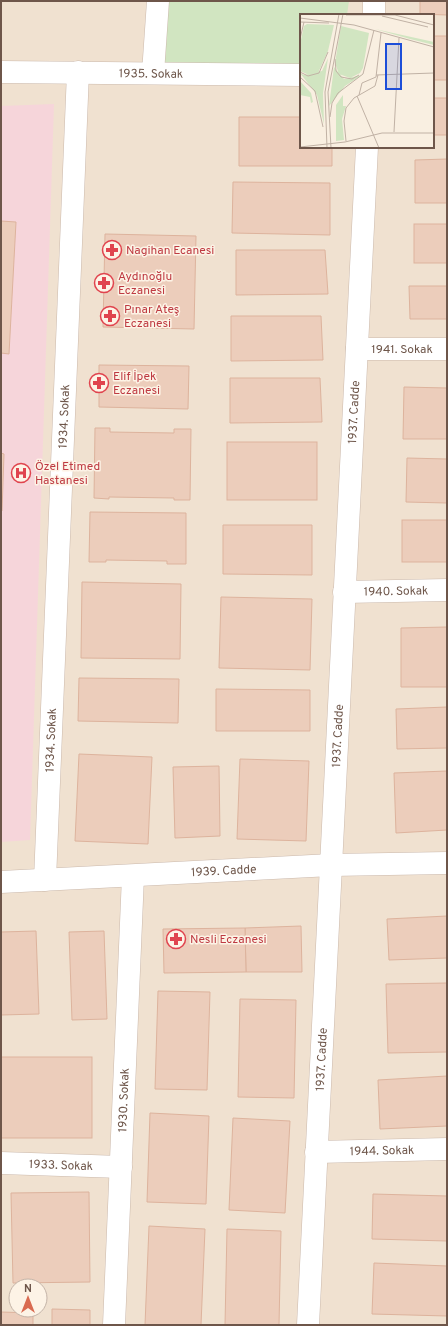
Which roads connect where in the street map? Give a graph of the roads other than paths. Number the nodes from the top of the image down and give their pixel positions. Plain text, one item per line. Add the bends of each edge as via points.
1 (158, 1) edge
2 (374, 1) edge
3 (374, 14) edge
4 (1, 72) edge
5 (78, 72) junction
6 (153, 73) junction
7 (300, 75) edge
8 (367, 148) edge
9 (357, 348) junction
10 (447, 349) edge
11 (447, 590) edge
12 (344, 592) junction
13 (447, 863) edge
14 (331, 866) junction
15 (133, 876) junction
16 (45, 880) junction
17 (1, 882) edge
18 (447, 1149) edge
19 (316, 1152) junction
20 (1, 1163) edge
21 (121, 1167) junction
22 (114, 1325) edge
23 (308, 1325) edge

1 - 6 street
2 - 3 street
4 - 5 street, 1935. Sokak
5 - 6 street, 1935. Sokak
5 - 16 street, 1934. Sokak
6 - 7 street, 1935. Sokak
8 - 9 street, 1937. Cadde
9 - 10 street, 1941. Sokak
9 - 12 street, 1937. Cadde
11 - 12 street, 1940. Sokak
12 - 14 street, 1937. Cadde
13 - 14 street, 1939. Cadde
14 - 15 street, 1939. Cadde
14 - 19 street, 1937. Cadde
15 - 16 street, 1939. Cadde
15 - 21 street, 1930. Sokak
16 - 17 street, 1939. Cadde
18 - 19 street, 1944. Sokak
19 - 23 street, 1937. Cadde
20 - 21 street, 1933. Sokak
21 - 22 street, 1930. Sokak

